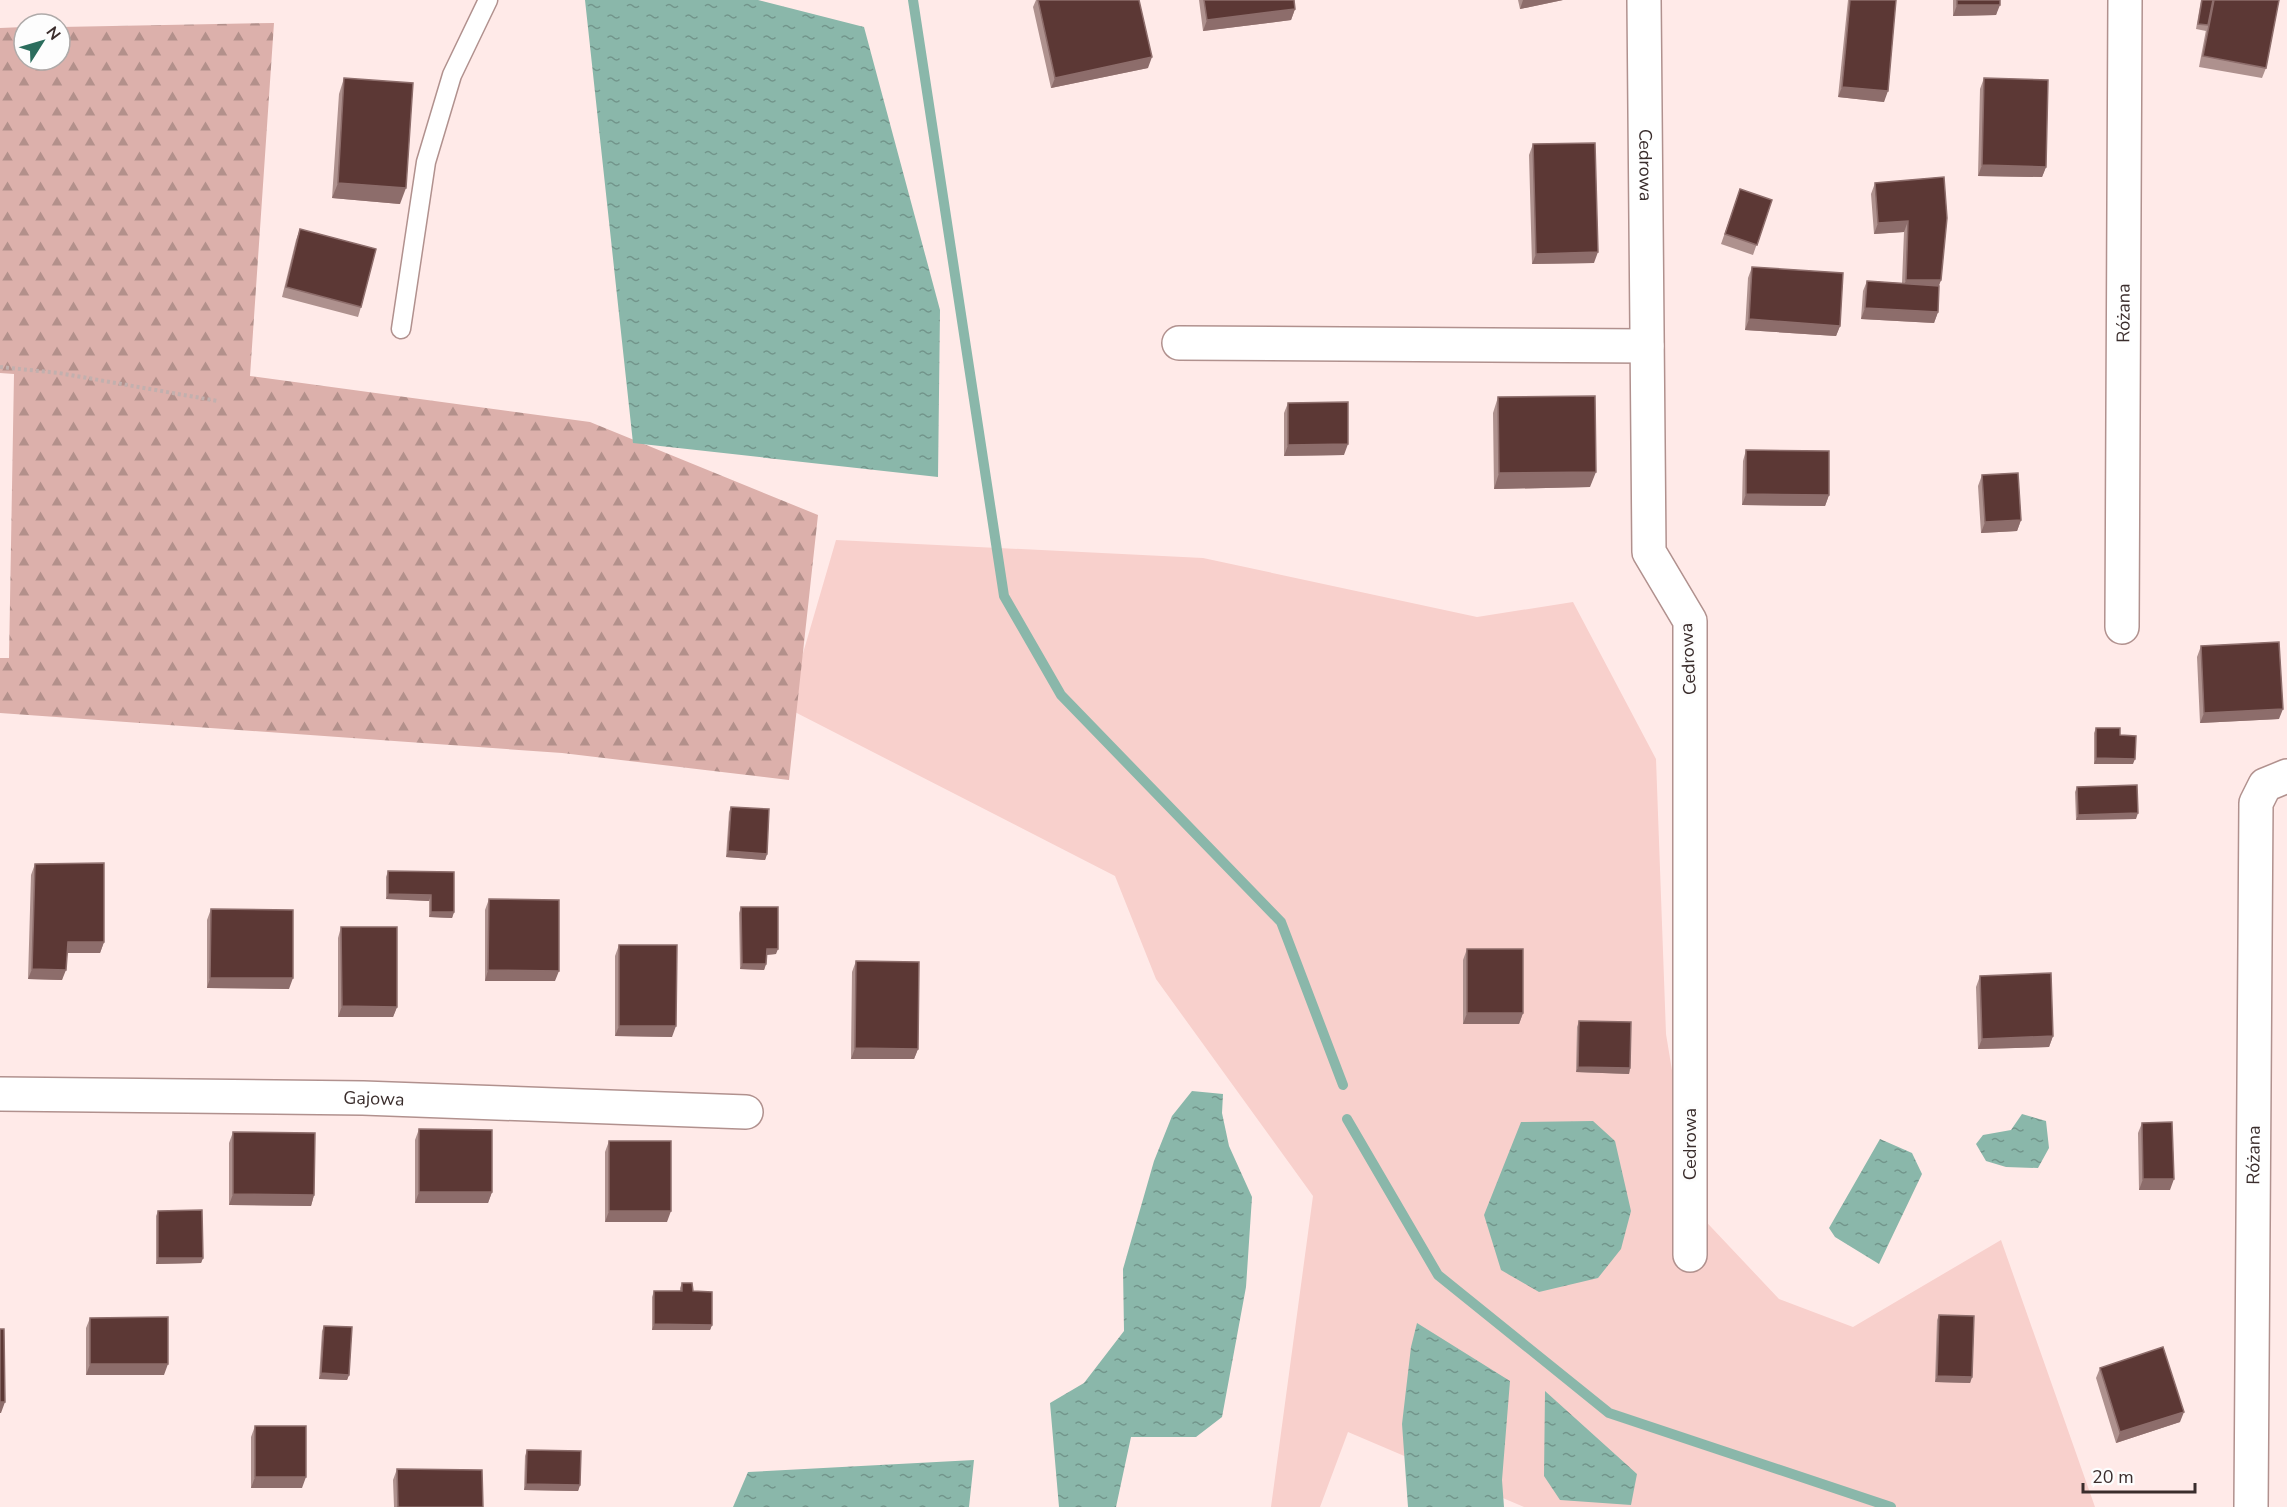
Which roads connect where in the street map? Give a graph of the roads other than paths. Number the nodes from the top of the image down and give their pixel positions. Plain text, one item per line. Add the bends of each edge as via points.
1 (488, 0) edge
2 (1644, 0) edge
3 (2125, 0) edge
4 (401, 329) dead end
5 (1179, 344) dead end
6 (1647, 346) junction
7 (2122, 627) dead end
8 (2287, 776) edge
9 (0, 1094) edge
10 (746, 1112) dead end
11 (1690, 1255) dead end
12 (2250, 1507) edge

1 - 4 lane via 452,75 426,162
2 - 6 street, Cedrowa
3 - 7 street, Różana
5 - 6 street
6 - 11 street, Cedrowa via 1649,552 1690,621
8 - 12 street, Różana via 2265,784 2256,803
9 - 10 street, Gajowa via 363,1098

